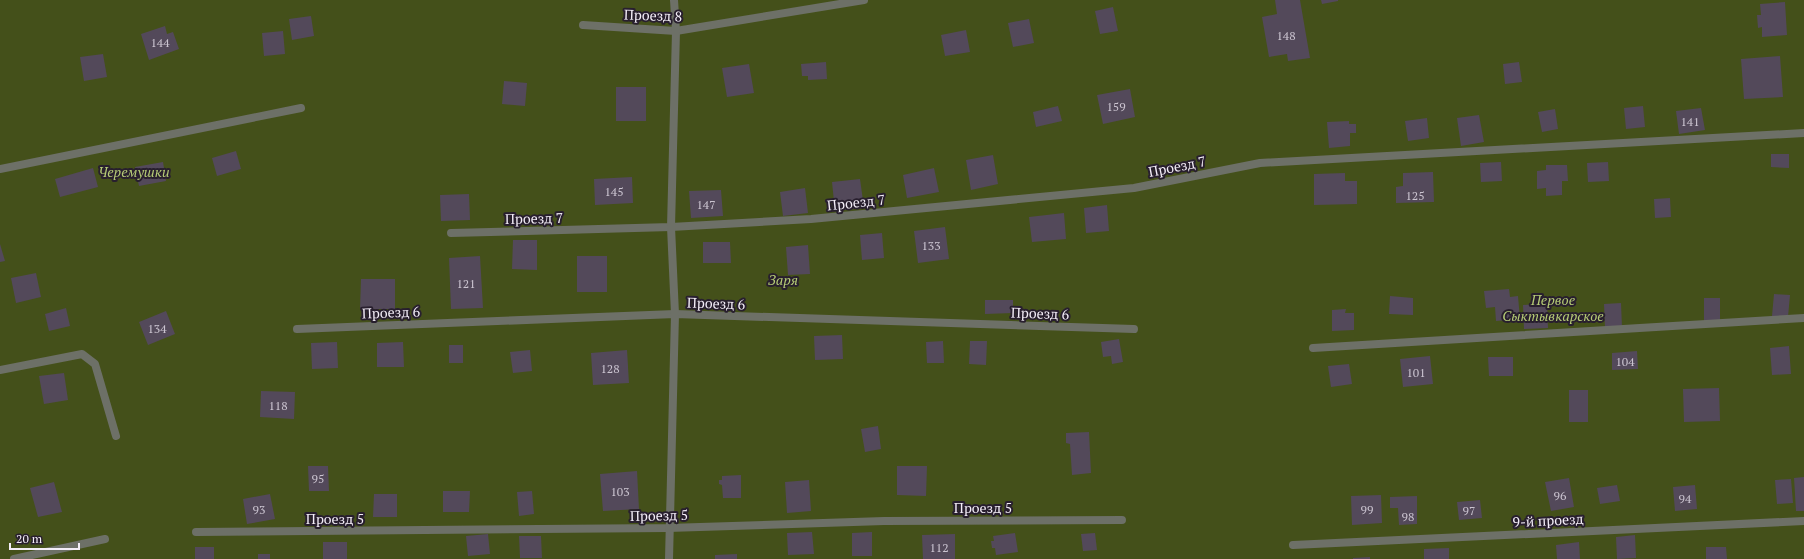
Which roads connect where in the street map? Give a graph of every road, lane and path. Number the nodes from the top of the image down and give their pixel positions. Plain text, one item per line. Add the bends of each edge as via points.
1 (674, 0) edge
2 (864, 0) edge
3 (583, 25) dead end
4 (676, 31) junction
5 (301, 108) dead end
6 (1804, 133) edge
7 (0, 169) edge
8 (671, 228) junction
9 (451, 233) dead end
10 (675, 314) junction
11 (1804, 318) edge
12 (297, 329) dead end
13 (1134, 329) dead end
14 (1313, 348) dead end
15 (0, 370) edge
16 (116, 436) dead end
17 (1122, 520) dead end
18 (1804, 521) edge
19 (668, 528) junction
20 (196, 532) dead end
21 (106, 539) dead end
22 (1293, 545) dead end
23 (14, 559) edge
24 (669, 559) edge

1 - 4 street
2 - 4 street, Проезд 8
3 - 4 street, Проезд 8
4 - 8 street
5 - 7 street
6 - 8 street, Проезд 7 via 1260,163 1134,188 812,219
8 - 9 street, Проезд 7
8 - 10 street
10 - 12 street, Проезд 6
10 - 13 street, Проезд 6
10 - 19 street
11 - 14 street
15 - 16 street via 82,354 95,364
17 - 19 street, Проезд 5 via 884,521
18 - 22 street, 9-й проезд
19 - 20 street, Проезд 5
19 - 24 street
21 - 23 street

